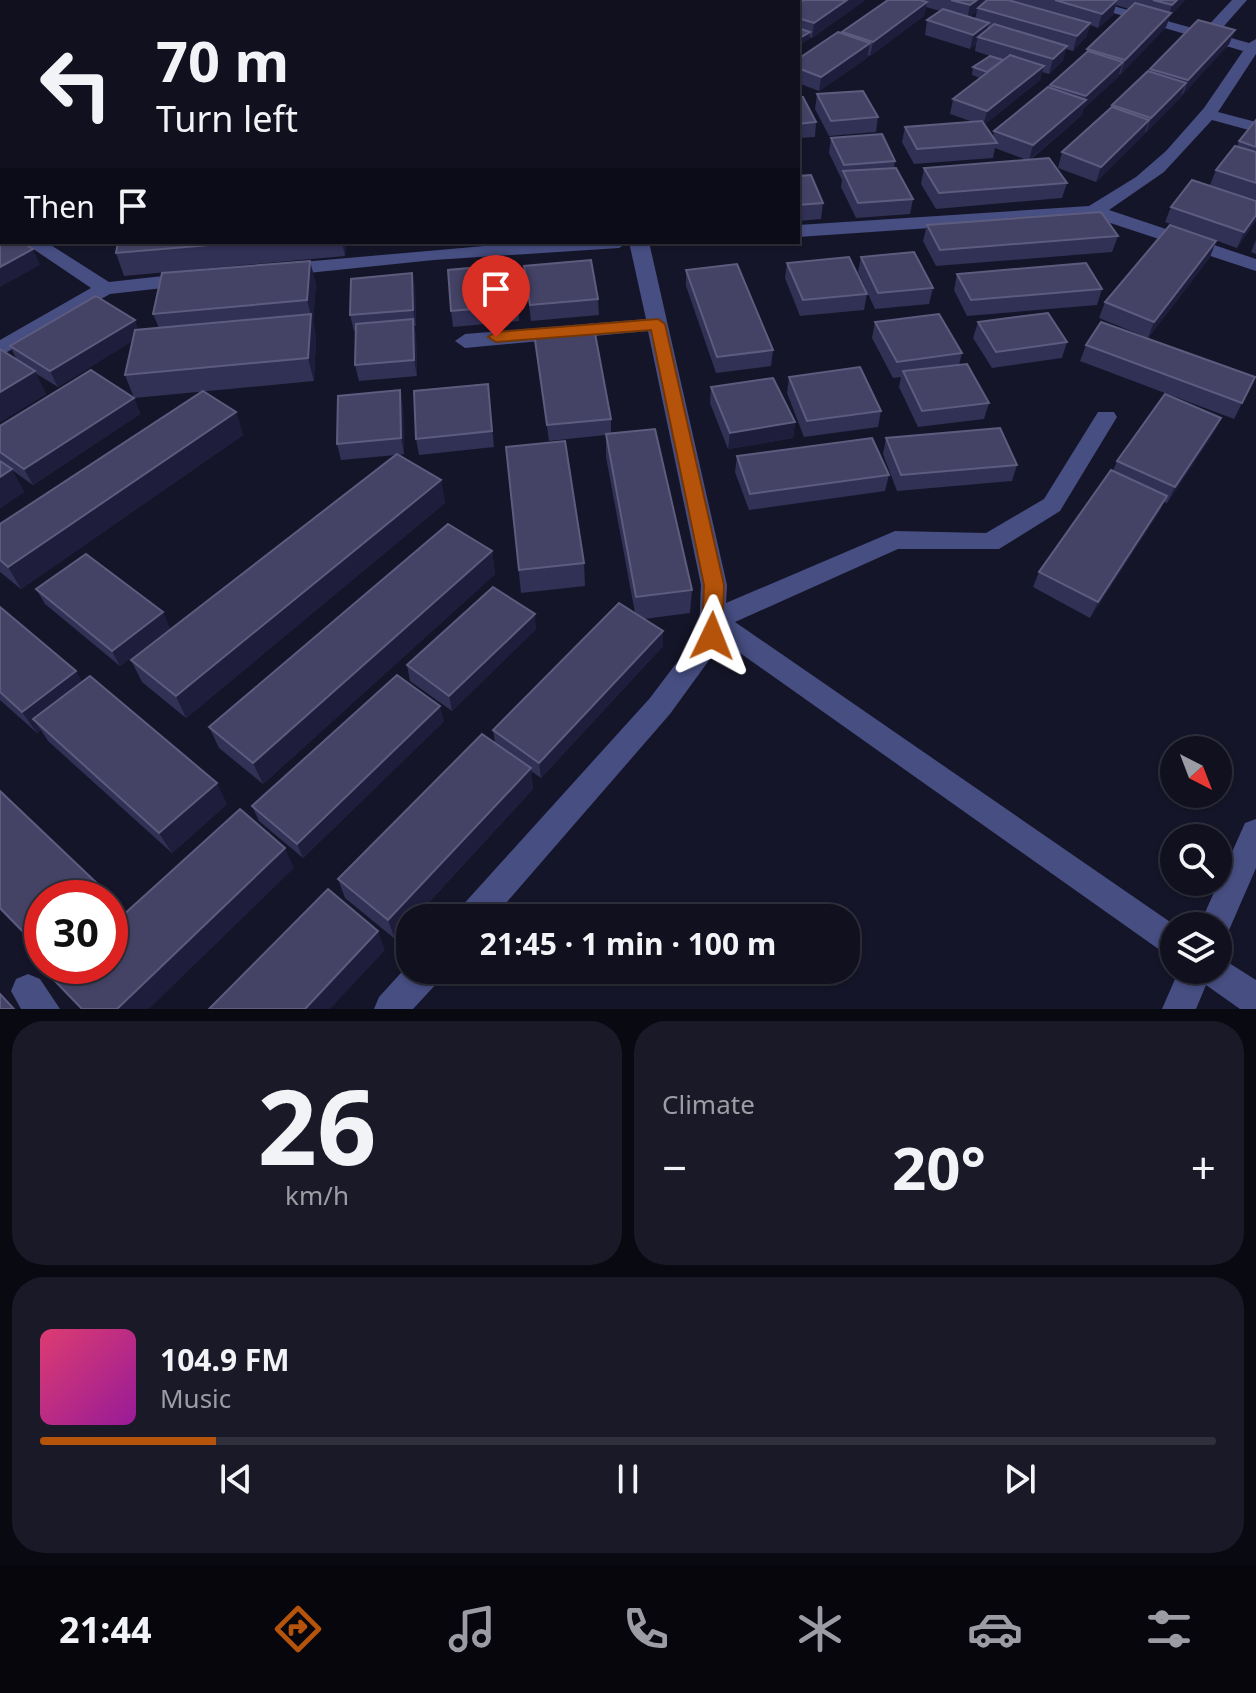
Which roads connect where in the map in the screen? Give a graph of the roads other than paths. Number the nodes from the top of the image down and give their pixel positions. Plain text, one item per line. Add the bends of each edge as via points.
1 (1076, 0) edge
2 (1240, 0) edge
3 (1206, 37) junction
4 (1254, 47) edge
5 (1208, 114) junction
6 (1256, 127) edge
7 (1093, 211) junction
8 (800, 231) edge
9 (36, 244) edge
10 (588, 244) edge
11 (639, 244) edge
12 (1256, 265) edge
13 (262, 272) edge
14 (215, 277) edge
15 (105, 288) junction
16 (658, 324) junction
17 (465, 341) dead end
18 (0, 349) edge
19 (1106, 417) dead end
20 (713, 620) junction
21 (1256, 833) edge
22 (484, 904) edge
23 (1221, 912) edge
24 (1160, 934) edge
25 (413, 984) edge
26 (1190, 984) edge
27 (1232, 984) edge
28 (1256, 1000) edge
29 (391, 1009) edge
30 (1179, 1009) edge

1 - 3 street
2 - 3 street
3 - 4 street
4 - 5 street
5 - 6 street
5 - 7 street via 1156,171
7 - 8 street
7 - 12 street
9 - 15 street
10 - 13 street
11 - 16 street
14 - 15 street
15 - 18 street
16 - 17 street
16 - 20 street via 714,585
19 - 20 street via 1052,505 990,542 895,540
20 - 22 street via 712,636 660,706
20 - 24 street
21 - 23 street
25 - 29 street
26 - 30 street
27 - 28 street

